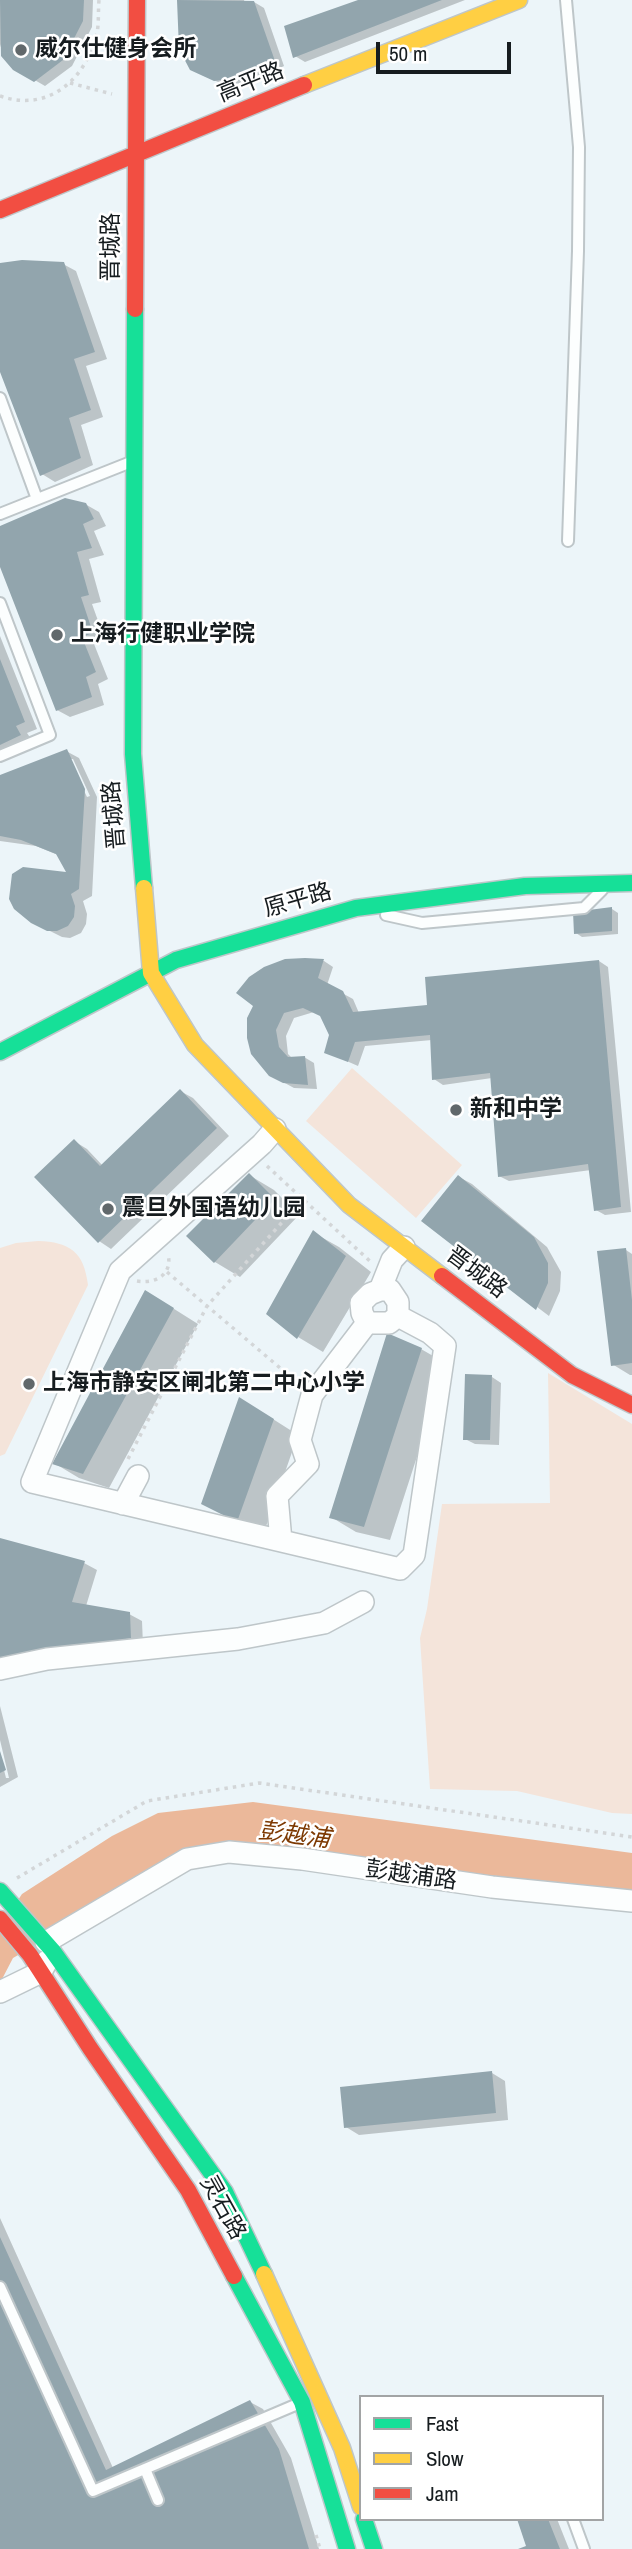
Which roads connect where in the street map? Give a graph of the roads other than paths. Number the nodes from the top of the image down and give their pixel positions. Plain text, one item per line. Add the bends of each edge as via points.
1 (137, 0) edge
2 (519, 0) edge
3 (566, 0) edge
4 (135, 156) junction
5 (0, 210) edge
6 (0, 398) edge
7 (134, 460) junction
8 (37, 499) junction
9 (0, 514) edge
10 (568, 541) dead end
11 (0, 603) edge
12 (0, 756) edge
13 (608, 883) junction
14 (632, 883) edge
15 (356, 908) junction
16 (151, 973) junction
17 (2, 1047) edge
18 (275, 1129) junction
19 (404, 1247) junction
20 (383, 1283) junction
21 (398, 1316) junction
22 (367, 1322) junction
23 (632, 1405) edge
24 (132, 1470) road end
25 (123, 1504) junction
26 (281, 1541) junction
27 (363, 1602) dead end
28 (0, 1669) edge
29 (5, 1887) edge
30 (632, 1901) edge
31 (0, 1919) edge
32 (42, 1955) junction
33 (0, 1992) edge
34 (0, 2287) edge
35 (302, 2402) junction
36 (145, 2469) junction
37 (158, 2500) dead end
38 (359, 2501) edge
39 (366, 2521) edge
40 (574, 2521) edge
41 (347, 2549) edge
42 (374, 2549) edge
43 (584, 2549) edge

1 - 4 street, 晋城路
2 - 4 street, 高平路
3 - 10 lane via 579,147
4 - 5 street, 高平路
4 - 7 street, 晋城路
6 - 8 lane
7 - 8 lane
7 - 16 street, 晋城路 via 133,754
8 - 9 lane
11 - 12 lane via 50,735
13 - 14 street, 原平路
13 - 15 street, 原平路 via 525,886
13 - 15 lane via 584,908 422,923
15 - 16 street, 原平路 via 176,960
16 - 17 street, 原平路
16 - 18 street, 晋城路 via 195,1045
18 - 19 street, 晋城路 via 349,1205
18 - 25 street via 172,1236 120,1271 32,1482
19 - 20 street
19 - 23 street, 晋城路 via 572,1375
20 - 21 street via 398,1302
20 - 22 street via 361,1303
21 - 22 street via 381,1325
21 - 26 street via 445,1346 414,1555 400,1569
22 - 26 street via 312,1395 300,1440 308,1464 277,1496
24 - 25 street
25 - 26 street
27 - 28 street via 324,1623 238,1639 47,1659
29 - 32 street, 灵石路
30 - 32 street, 彭越浦路 via 229,1852 187,1859
31 - 32 street, 灵石路
32 - 33 street, 彭越浦路
32 - 35 street, 灵石路 via 188,2190
32 - 38 street, 灵石路 via 225,2192 298,2345
34 - 36 lane via 93,2491
35 - 36 lane
35 - 41 street, 灵石路
36 - 37 lane
39 - 42 street
40 - 43 lane

